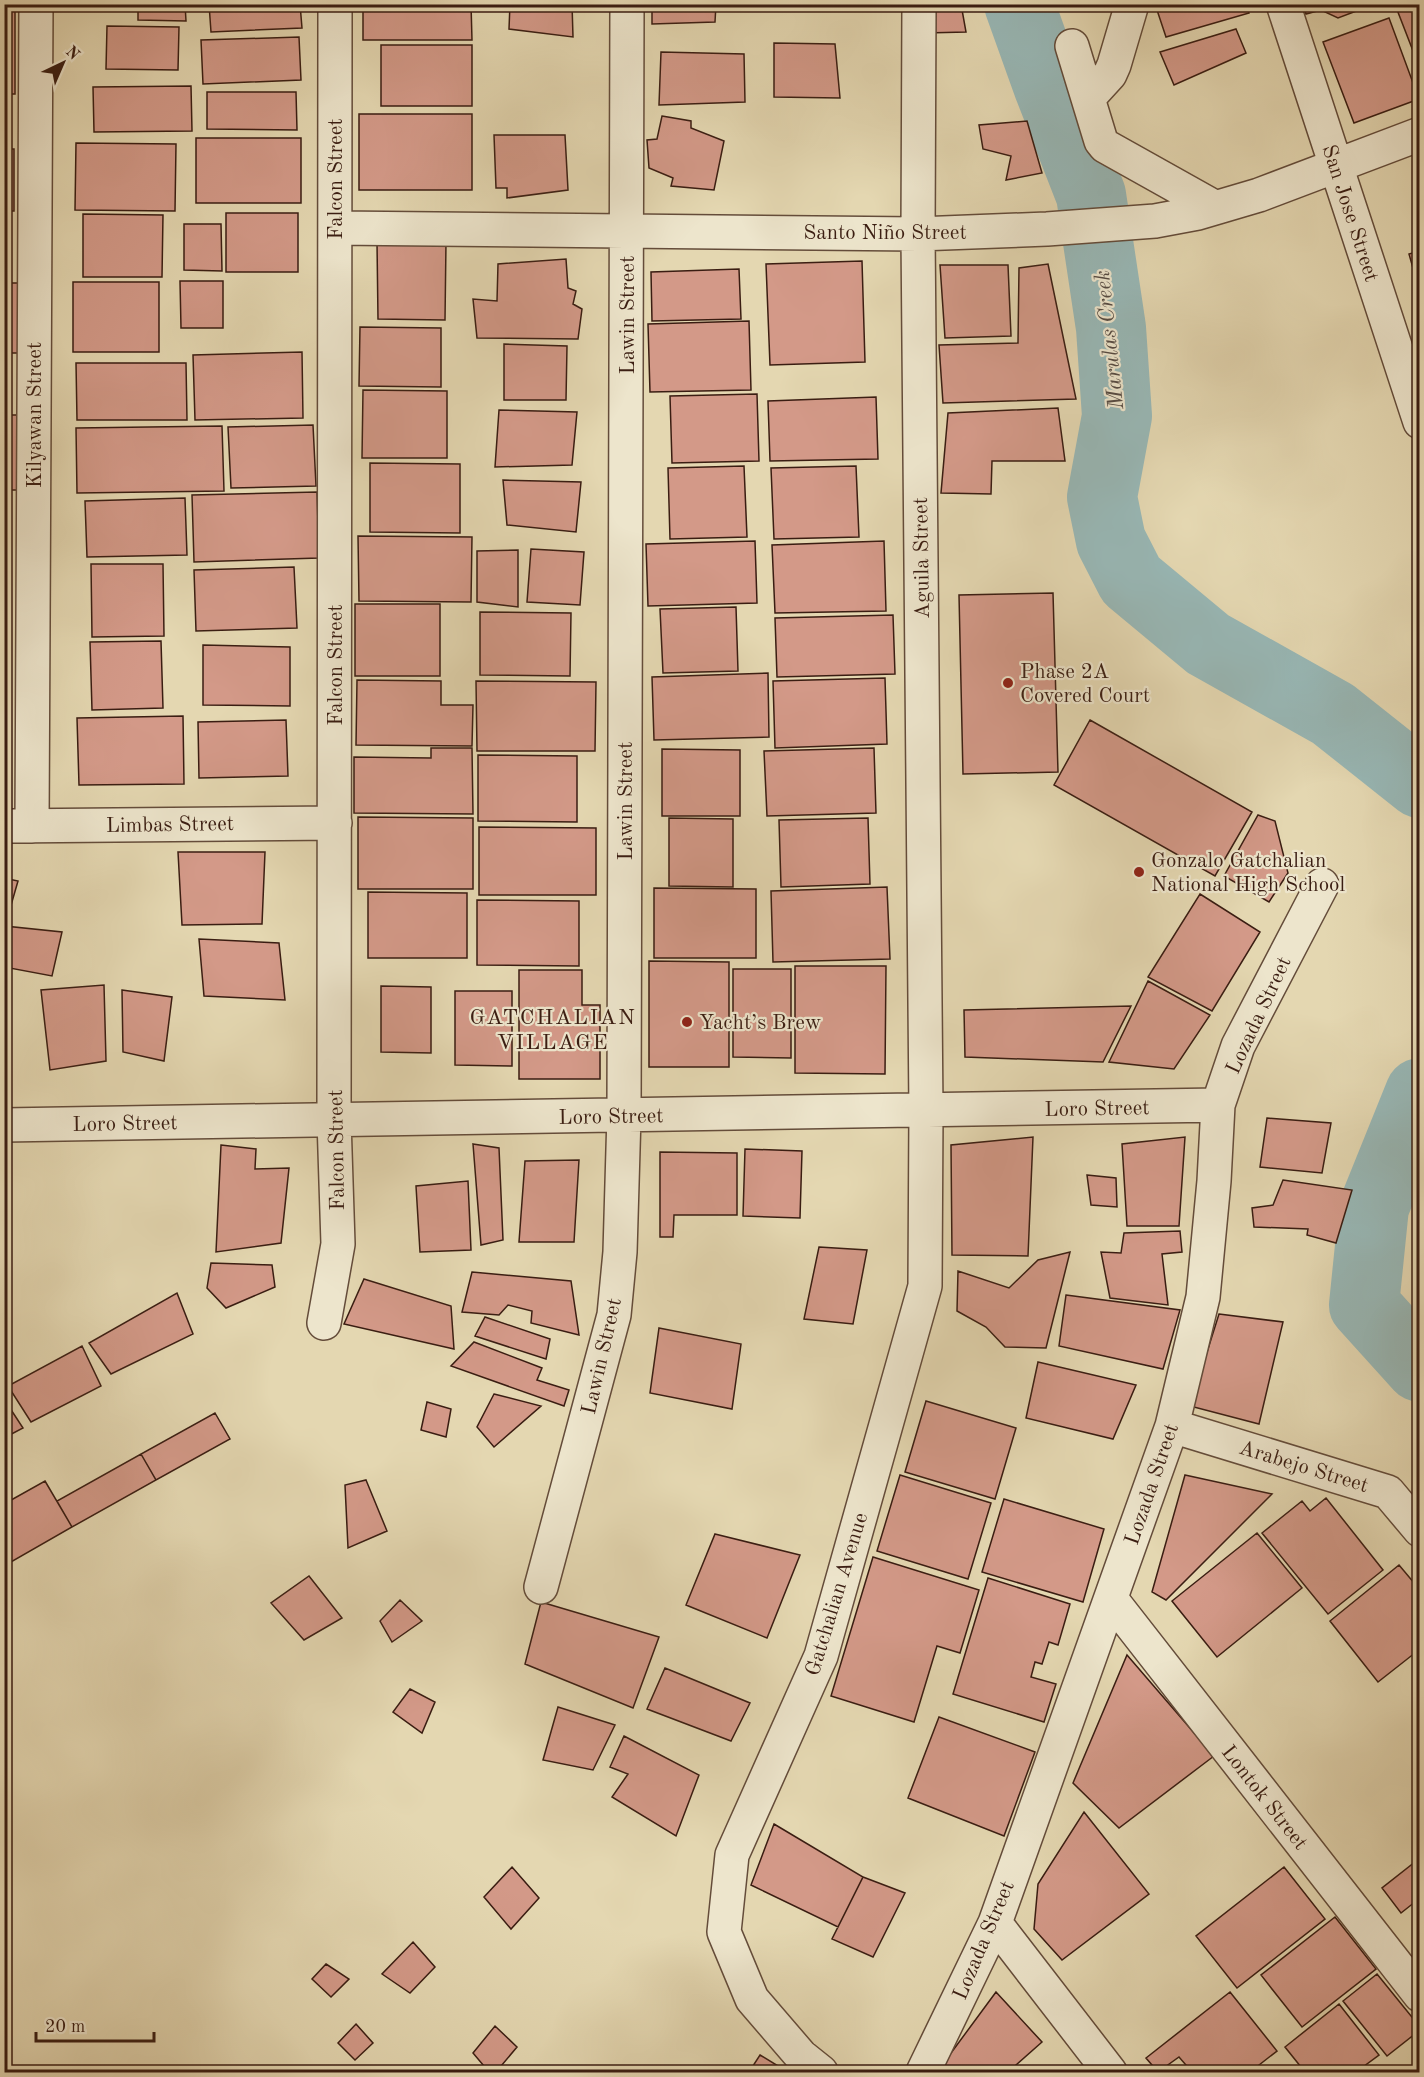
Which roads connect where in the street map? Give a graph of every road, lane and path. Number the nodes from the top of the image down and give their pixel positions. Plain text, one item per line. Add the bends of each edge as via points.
1 (36, 4) edge
2 (334, 4) edge
3 (627, 4) edge
4 (919, 4) edge
5 (1131, 4) edge
6 (1282, 4) edge
7 (1072, 46) dead end
8 (1089, 97) junction
9 (1419, 134) edge
10 (1336, 166) junction
11 (1214, 207) junction
12 (336, 228) junction
13 (627, 230) junction
14 (918, 234) junction
15 (1419, 422) edge
16 (335, 823) junction
17 (18, 826) edge
18 (1322, 885) dead end
19 (1218, 1105) junction
20 (926, 1111) junction
21 (624, 1115) junction
22 (334, 1120) junction
23 (4, 1125) edge
24 (324, 1323) dead end
25 (1172, 1426) junction
26 (1419, 1530) edge
27 (541, 1587) dead end
28 (1111, 1599) junction
29 (995, 1923) junction
30 (1419, 1995) edge
31 (822, 2073) edge
32 (923, 2073) edge
33 (1110, 2073) edge

1 - 17 street, Kilyawan Street
2 - 12 street, Falcon Street
3 - 13 street, Lawin Street
4 - 14 street, Aguila Street
5 - 8 street via 1110,74
6 - 10 street, San Jose Street
7 - 8 street
8 - 11 street via 1105,146
9 - 10 street, Santo Niño Street
10 - 11 street, Santo Niño Street
10 - 15 street, San Jose Street
11 - 14 street, Santo Niño Street via 1155,221 1047,230
12 - 13 street, Santo Niño Street
12 - 16 street, Falcon Street
13 - 14 street, Santo Niño Street
13 - 21 street, Lawin Street
14 - 20 street, Aguila Street
16 - 17 street, Limbas Street
16 - 22 street, Falcon Street
18 - 19 street, Lozada Street via 1238,1046
19 - 20 street, Loro Street
19 - 25 street, Lozada Street via 1203,1297
20 - 21 street, Loro Street
20 - 31 street, Gatchalian Avenue via 925,1286 820,1656 732,1855 724,1932 752,1999 801,2056
21 - 22 street, Loro Street
21 - 27 street, Lawin Street via 614,1315
22 - 23 street, Loro Street
22 - 24 street, Falcon Street via 338,1244
25 - 26 street, Arabejo Street via 1388,1492
25 - 28 street, Lozada Street
28 - 29 street, Lozada Street
28 - 30 street, Lontok Street
29 - 32 street, Lozada Street
29 - 33 street

